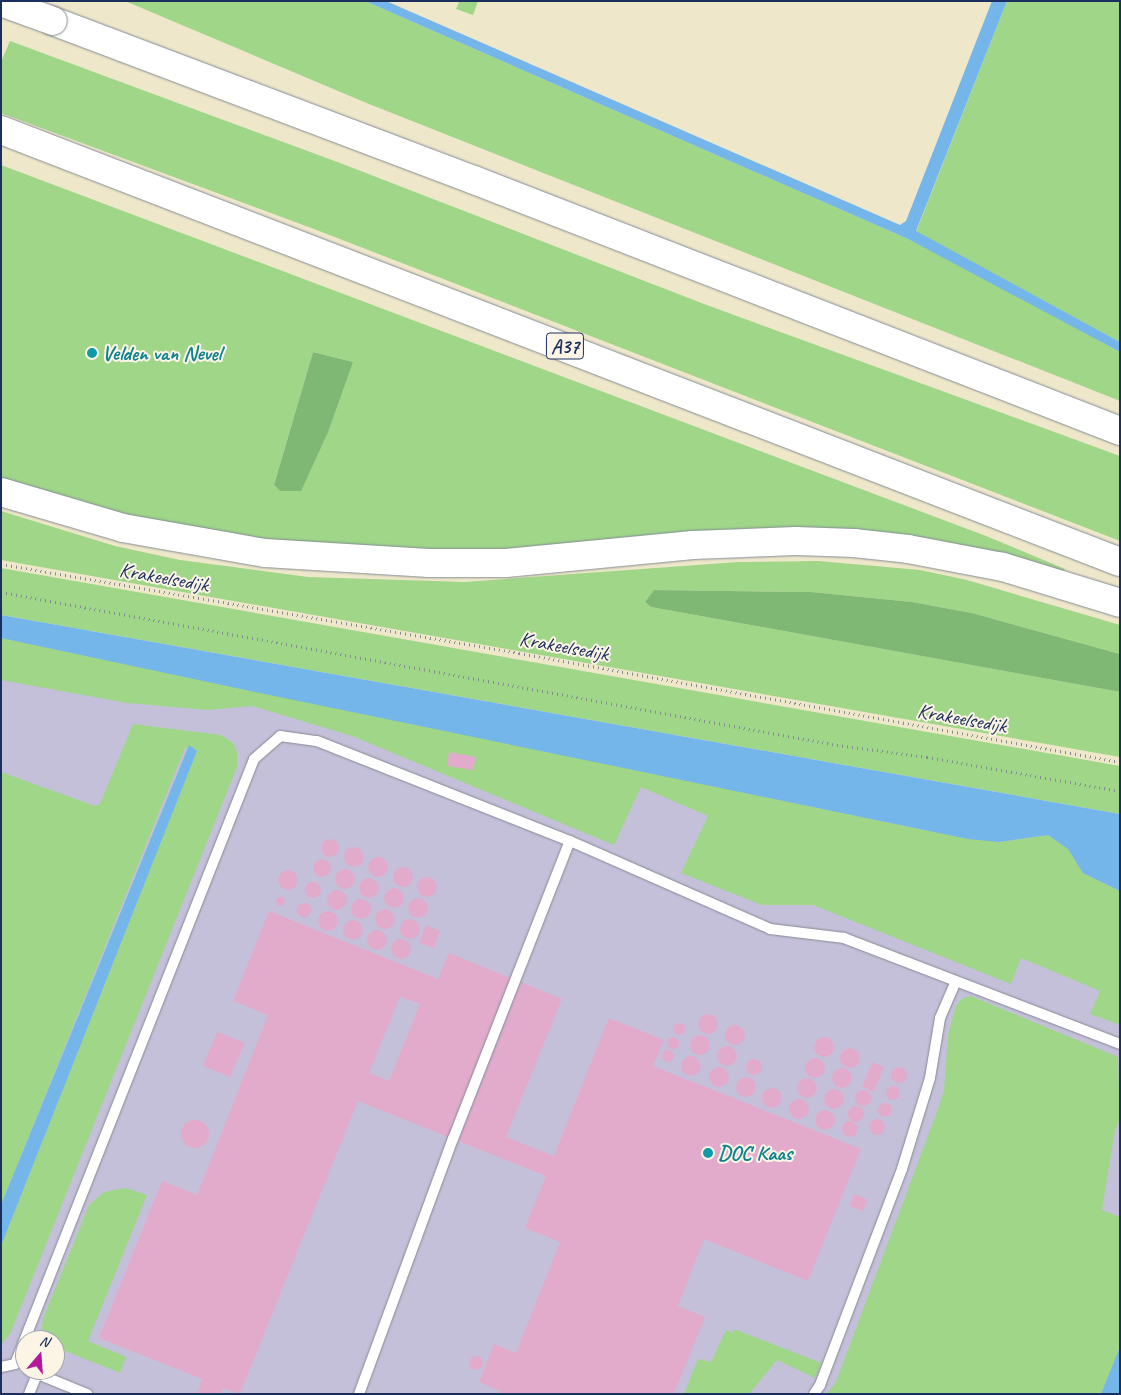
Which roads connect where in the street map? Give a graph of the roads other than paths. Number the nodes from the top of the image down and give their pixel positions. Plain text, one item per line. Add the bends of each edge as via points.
1 (1, 2) edge
2 (6, 131) edge
3 (1120, 430) edge
4 (1, 492) edge
5 (1120, 562) edge
6 (1120, 603) edge
7 (570, 841) junction
8 (956, 981) junction
9 (1120, 1044) edge
10 (28, 1330) edge
11 (15, 1364) edge
12 (1, 1367) edge
13 (30, 1380) edge
14 (52, 1380) edge
15 (29, 1394) edge
16 (87, 1394) edge
17 (359, 1394) edge
18 (814, 1394) edge

1 - 3 highway, bridge via 474,180
2 - 5 highway, A37
4 - 6 highway via 123,528 265,553 419,563 506,563 693,545 796,541 854,543 908,549 1003,567
7 - 8 lane via 770,929 844,938
7 - 10 lane via 318,741 280,736 254,759
7 - 17 lane via 453,1139
8 - 9 lane
8 - 18 lane via 940,1018 930,1078 902,1169
11 - 12 lane
13 - 15 lane
14 - 16 lane

